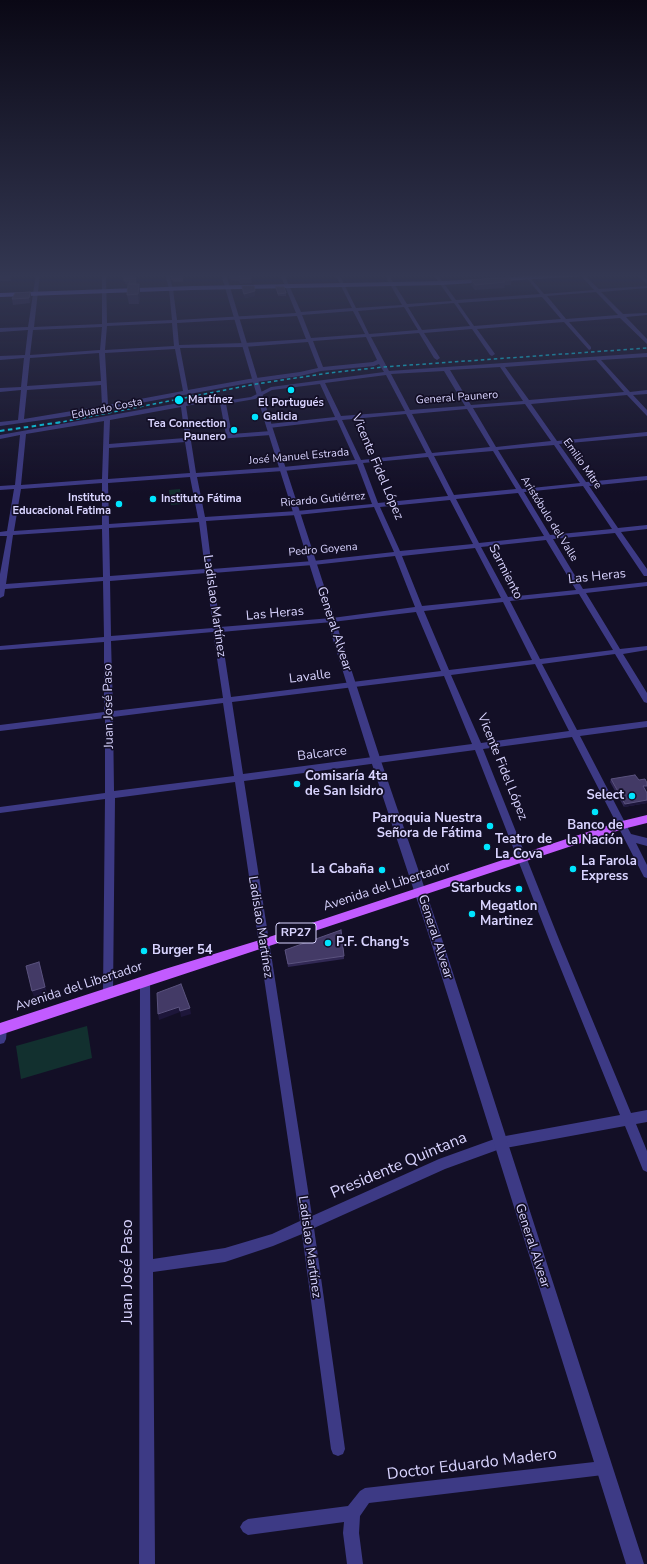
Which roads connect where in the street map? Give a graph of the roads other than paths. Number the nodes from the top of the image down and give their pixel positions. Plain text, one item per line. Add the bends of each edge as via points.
1 (28, 347) edge
2 (103, 347) edge
3 (177, 347) joint
4 (245, 347) edge
5 (312, 347) edge
6 (373, 347) edge
7 (430, 347) edge
8 (487, 347) edge
9 (102, 352) junction
10 (492, 354) dead end
11 (647, 354) edge
12 (27, 357) junction
13 (0, 358) edge
14 (437, 358) dead end
15 (597, 358) junction
16 (380, 361) junction
17 (501, 365) junction
18 (321, 369) junction
19 (446, 369) junction
20 (388, 373) junction
21 (255, 380) junction
22 (322, 382) junction
23 (103, 383) junction
24 (24, 389) junction
25 (0, 390) edge
26 (186, 392) junction
27 (647, 392) edge
28 (629, 394) junction
29 (259, 395) junction
30 (223, 403) junction
31 (527, 403) junction
32 (183, 404) junction
33 (105, 407) junction
34 (468, 408) junction
35 (408, 412) junction
36 (647, 414) edge
37 (340, 418) junction
38 (107, 419) junction
39 (21, 421) junction
40 (0, 424) edge
41 (270, 429) junction
42 (23, 434) junction
43 (647, 434) edge
44 (228, 436) junction
45 (0, 437) edge
46 (188, 440) junction
47 (556, 443) junction
48 (107, 446) junction
49 (494, 449) junction
50 (430, 456) junction
51 (359, 462) junction
52 (283, 469) junction
53 (193, 474) junction
54 (647, 478) edge
55 (105, 481) junction
56 (584, 484) junction
57 (18, 487) junction
58 (0, 488) edge
59 (519, 490) junction
60 (452, 498) junction
61 (376, 505) junction
62 (297, 513) junction
63 (202, 520) junction
64 (106, 527) junction
65 (647, 527) edge
66 (617, 530) junction
67 (0, 534) edge
68 (10, 534) junction
69 (549, 538) junction
70 (476, 545) junction
71 (398, 554) junction
72 (313, 563) junction
73 (209, 571) junction
74 (647, 574) edge
75 (108, 579) junction
76 (647, 584) edge
77 (1, 587) edge
78 (581, 591) junction
79 (0, 596) edge
80 (505, 600) junction
81 (419, 609) junction
82 (332, 620) junction
83 (217, 631) junction
84 (108, 640) junction
85 (0, 648) edge
86 (647, 648) edge
87 (618, 652) junction
88 (537, 662) junction
89 (446, 674) junction
90 (352, 685) junction
91 (228, 700) junction
92 (647, 700) edge
93 (108, 715) junction
94 (647, 724) edge
95 (0, 728) edge
96 (574, 734) junction
97 (478, 748) junction
98 (376, 761) junction
99 (238, 778) junction
100 (110, 796) junction
101 (0, 810) edge
102 (647, 819) edge
103 (622, 826) junction
104 (628, 837) junction
105 (647, 842) edge
106 (523, 858) junction
107 (647, 874) edge
108 (420, 893) junction
109 (263, 944) junction
110 (145, 981) junction
111 (108, 993) junction
112 (0, 1032) edge
113 (647, 1116) edge
114 (628, 1119) junction
115 (500, 1143) junction
116 (647, 1166) edge
117 (307, 1225) junction
118 (146, 1266) junction
119 (338, 1449) dead end
120 (603, 1468) junction
121 (352, 1513) junction
122 (248, 1527) dead end
123 (147, 1564) edge
124 (355, 1564) edge
125 (635, 1564) edge

1 - 12 street
2 - 9 street
3 - 9 street
3 - 26 street
4 - 21 street, General Alvear
5 - 18 street
6 - 16 street, Sarmiento
7 - 14 street
8 - 10 street
9 - 12 street
9 - 23 street
11 - 15 street
12 - 13 street
12 - 24 street
15 - 17 street
15 - 28 street
16 - 18 street via 374,364
16 - 20 street, Sarmiento
17 - 19 street
17 - 31 street, Emilio Mitre
18 - 21 street
19 - 20 street
19 - 34 street, Aristóbulo del Valle
20 - 22 street
20 - 35 street, Sarmiento
21 - 26 street
21 - 29 street, General Alvear
22 - 29 street via 271,389
22 - 37 street, Vicente Fidel López
23 - 24 street
23 - 33 street
24 - 25 street
24 - 39 street
26 - 33 street
27 - 28 street, General Paunero
28 - 31 street, General Paunero
28 - 36 street
29 - 30 street
29 - 41 street, General Alvear
30 - 32 street, Eduardo Costa via 218,398
30 - 44 street
31 - 34 street, General Paunero
31 - 47 street, Emilio Mitre
32 - 38 street, Eduardo Costa
32 - 46 street, Ladislao Martínez
33 - 39 street
34 - 35 street, General Paunero
34 - 49 street, Aristóbulo del Valle
35 - 37 street, General Paunero
35 - 50 street, Sarmiento
37 - 41 street, General Paunero
37 - 51 street, Vicente Fidel López
38 - 42 street, Eduardo Costa
38 - 48 street, Juan José Paso
39 - 40 street
41 - 44 street, General Paunero
41 - 52 street, General Alvear
42 - 45 street, Eduardo Costa
42 - 57 street
43 - 47 street, José Manuel Estrada
44 - 46 street, General Paunero
46 - 48 street, General Paunero
46 - 53 street, Ladislao Martínez
47 - 49 street, José Manuel Estrada
47 - 56 street, Emilio Mitre
48 - 55 street, Juan José Paso
49 - 50 street, José Manuel Estrada
49 - 59 street, Aristóbulo del Valle
50 - 51 street, José Manuel Estrada
50 - 60 street, Sarmiento
51 - 52 street, José Manuel Estrada
51 - 61 street, Vicente Fidel López
52 - 53 street, José Manuel Estrada
52 - 62 street, General Alvear
53 - 55 street, José Manuel Estrada
53 - 63 street, Ladislao Martínez
54 - 56 street, Ricardo Gutiérrez
55 - 57 street, José Manuel Estrada
55 - 64 street, Juan José Paso
56 - 59 street, Ricardo Gutiérrez
56 - 66 street, Emilio Mitre
57 - 58 street, José Manuel Estrada
57 - 68 street
59 - 60 street, Ricardo Gutiérrez
59 - 69 street, Aristóbulo del Valle
60 - 61 street, Ricardo Gutiérrez
60 - 70 street, Sarmiento
61 - 62 street, Ricardo Gutiérrez
61 - 71 street, Vicente Fidel López
62 - 63 street, Ricardo Gutiérrez
62 - 72 street, General Alvear
63 - 64 street, Ricardo Gutiérrez
63 - 73 street, Ladislao Martínez
64 - 68 street, Ricardo Gutiérrez
64 - 75 street, Juan José Paso
65 - 66 street, Pedro Goyena
66 - 69 street, Pedro Goyena
66 - 74 street, Emilio Mitre
67 - 68 street, Ricardo Gutiérrez
68 - 77 street
69 - 70 street, Pedro Goyena
69 - 78 street, Aristóbulo del Valle
70 - 71 street, Pedro Goyena
70 - 80 street, Sarmiento
71 - 72 street, Pedro Goyena
71 - 81 street, Vicente Fidel López
72 - 73 street, Pedro Goyena
72 - 82 street, General Alvear
73 - 75 street, Pedro Goyena
73 - 83 street, Ladislao Martínez
75 - 77 street, Pedro Goyena
75 - 84 street, Juan José Paso
76 - 78 street, Las Heras
77 - 79 street
78 - 80 street, Las Heras
78 - 87 street, Aristóbulo del Valle
80 - 81 street, Las Heras
80 - 88 street, Sarmiento
81 - 82 street, Las Heras
81 - 89 street, Vicente Fidel López
82 - 83 street, Las Heras
82 - 90 street, General Alvear
83 - 84 street, Las Heras
83 - 91 street, Ladislao Martínez
84 - 85 street, Las Heras
84 - 93 street, Juan José Paso
86 - 87 street, Lavalle
87 - 88 street, Lavalle
87 - 92 street, Aristóbulo del Valle
88 - 89 street, Lavalle
88 - 96 street, Sarmiento
89 - 90 street, Lavalle
89 - 97 street, Vicente Fidel López
90 - 91 street, Lavalle
90 - 98 street, General Alvear
91 - 93 street, Lavalle
91 - 99 street, Ladislao Martínez
93 - 95 street, Lavalle
93 - 100 street, Juan José Paso
94 - 96 street, Balcarce
96 - 97 street, Balcarce
96 - 103 street, Sarmiento
97 - 98 street, Balcarce
97 - 106 street, Vicente Fidel López
98 - 99 street, Balcarce
98 - 108 street, General Alvear
99 - 100 street, Balcarce
99 - 109 street, Ladislao Martínez
100 - 101 street, Balcarce
100 - 111 street, Juan José Paso
102 - 103 main road, Avenida del Libertador / RP27
103 - 104 street, Sarmiento
103 - 106 main road, Avenida del Libertador / RP27
104 - 105 street
104 - 107 street, Sarmiento
106 - 108 main road, Avenida del Libertador / RP27
106 - 114 street, Vicente Fidel López
108 - 109 main road, Avenida del Libertador / RP27
108 - 115 street, General Alvear
109 - 110 main road, Avenida del Libertador / RP27
109 - 117 street, Ladislao Martínez
110 - 111 main road, Avenida del Libertador / RP27
110 - 118 street, Juan José Paso
111 - 112 main road, Avenida del Libertador / RP27
113 - 114 street, Presidente Quintana
114 - 115 street, Presidente Quintana
114 - 116 street, Vicente Fidel López
115 - 117 street, Presidente Quintana via 442,1163
115 - 120 street, General Alvear
117 - 118 street, Presidente Quintana via 272,1240 225,1255
117 - 119 street, Ladislao Martínez
118 - 123 street, Juan José Paso
120 - 121 street, Doctor Eduardo Madero via 365,1496
120 - 125 street, General Alvear
121 - 122 street
121 - 124 street via 351,1533

